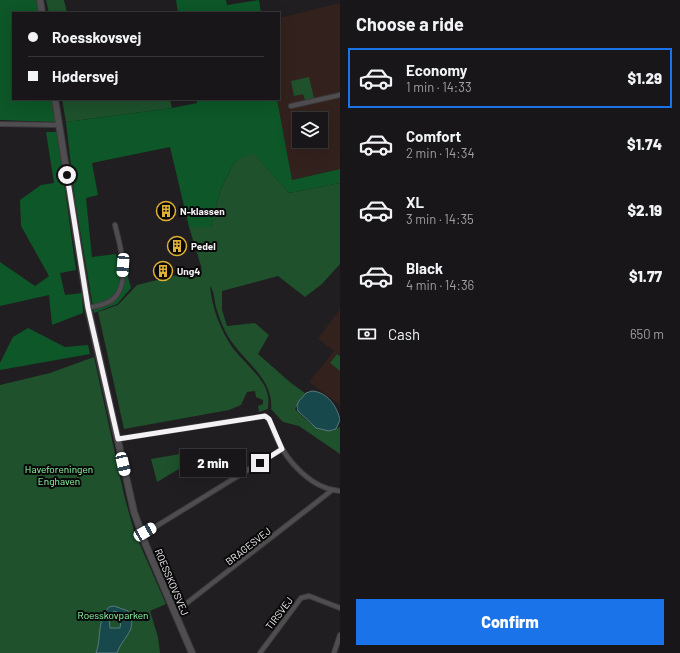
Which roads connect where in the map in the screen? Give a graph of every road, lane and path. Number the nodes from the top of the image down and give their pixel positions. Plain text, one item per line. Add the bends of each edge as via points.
1 (40, 0) edge
2 (42, 12) edge
3 (340, 95) edge
4 (55, 100) edge
5 (291, 106) dead end
6 (0, 124) edge
7 (59, 125) junction
8 (115, 225) dead end
9 (88, 308) junction
10 (118, 439) junction
11 (282, 449) junction
12 (331, 491) junction
13 (340, 491) edge
14 (142, 534) junction
15 (340, 608) edge
16 (174, 613) junction
17 (340, 635) edge
18 (192, 653) edge
19 (260, 653) edge
20 (334, 653) edge

1 - 2 street
3 - 5 street
4 - 7 street, ROESSKOVSVEJ
6 - 7 street
7 - 9 street, ROESSKOVSVEJ
8 - 9 street via 123,265 121,285 112,300
9 - 10 street, ROESSKOVSVEJ
10 - 11 street via 267,416
10 - 14 street, ROESSKOVSVEJ via 134,512
11 - 12 street via 310,478
11 - 14 street
12 - 13 street
12 - 16 street, BRAGESVEJ
14 - 16 street, ROESSKOVSVEJ
15 - 19 street, TIRSVEJ via 309,596 301,598
16 - 18 street, ROESSKOVSVEJ
17 - 20 street

